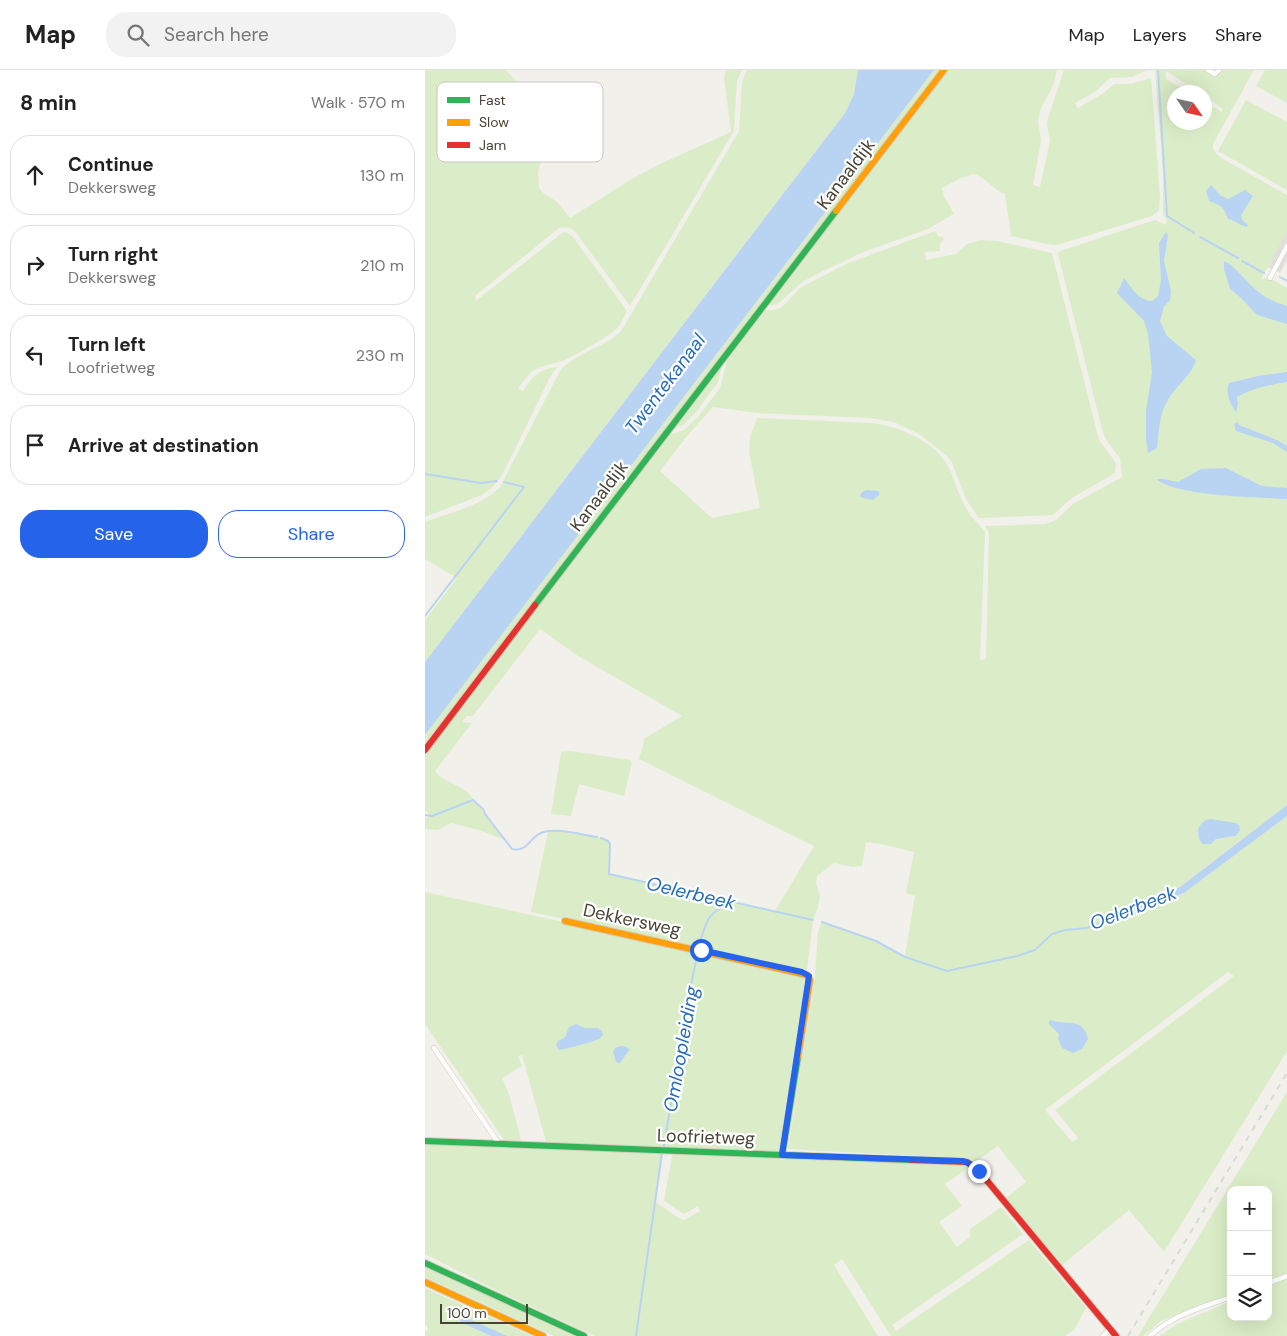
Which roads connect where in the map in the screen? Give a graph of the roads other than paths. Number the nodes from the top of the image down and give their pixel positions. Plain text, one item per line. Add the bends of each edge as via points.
1 (944, 70) edge
2 (1208, 70) edge
3 (1219, 70) edge
4 (1287, 246) edge
5 (1270, 278) dead end
6 (425, 750) edge
7 (565, 921) dead end
8 (434, 1048) dead end
9 (425, 1141) edge
10 (499, 1144) junction
11 (782, 1155) junction
12 (425, 1263) edge
13 (1287, 1276) edge
14 (425, 1282) edge
15 (1272, 1282) edge
16 (1227, 1299) edge
17 (1110, 1329) junction
18 (543, 1336) edge
19 (584, 1336) edge
20 (1103, 1336) edge
21 (1116, 1336) edge
22 (1151, 1336) edge

1 - 6 main road, Kanaaldijk
2 - 3 street via 1215,74
4 - 5 street
7 - 11 main road, Dekkersweg via 807,974 809,980
8 - 10 street
9 - 10 main road, Loofrietweg
10 - 11 main road, Loofrietweg
11 - 17 main road, Loofrietweg via 970,1164
12 - 19 main road
13 - 15 street
14 - 18 main road
16 - 22 street via 1173,1320
17 - 20 street
17 - 21 main road, Loofrietweg

